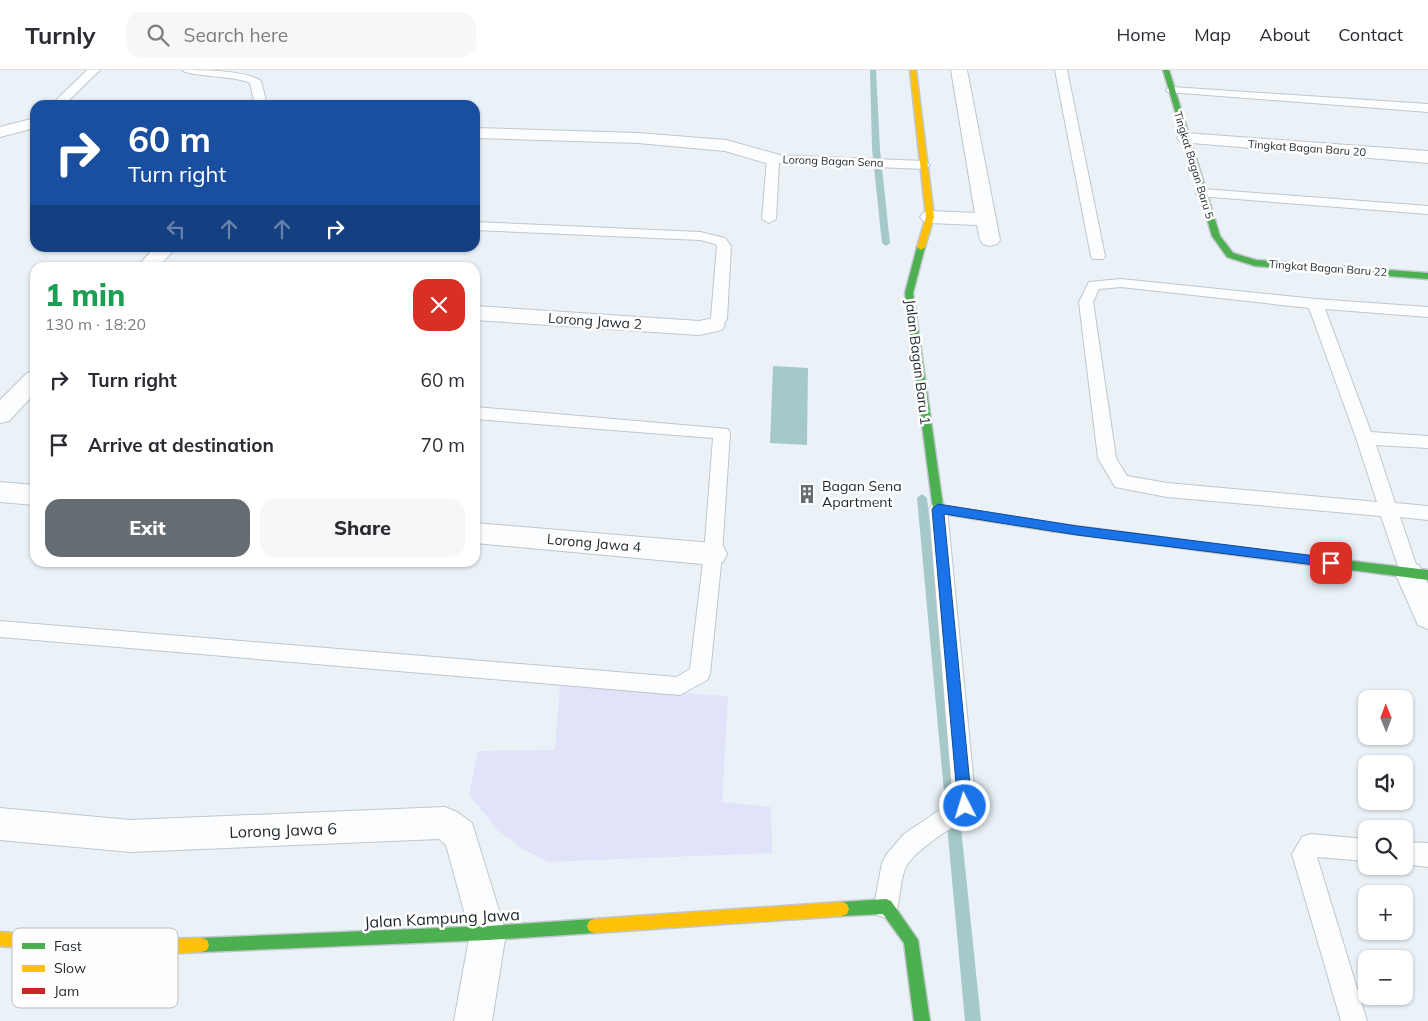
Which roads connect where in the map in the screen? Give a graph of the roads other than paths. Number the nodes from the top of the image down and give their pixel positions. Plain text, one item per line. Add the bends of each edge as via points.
1 (94, 70) edge
2 (188, 70) edge
3 (913, 70) edge
4 (959, 70) edge
5 (1061, 70) edge
6 (1166, 70) edge
7 (1172, 90) junction
8 (62, 100) edge
9 (260, 100) edge
10 (1428, 108) edge
11 (30, 124) edge
12 (0, 132) edge
13 (480, 133) edge
14 (1186, 138) junction
15 (1428, 157) edge
16 (773, 158) junction
17 (890, 163) joint
18 (924, 165) junction
19 (1203, 193) junction
20 (1428, 210) edge
21 (930, 217) junction
22 (769, 219) dead end
23 (986, 219) junction
24 (480, 226) edge
25 (990, 240) dead end
26 (161, 252) edge
27 (1098, 256) dead end
28 (1230, 256) joint
29 (152, 262) edge
30 (1428, 276) edge
31 (1315, 304) junction
32 (1428, 312) edge
33 (480, 313) edge
34 (714, 325) joint
35 (30, 384) edge
36 (480, 413) edge
37 (0, 415) edge
38 (1365, 438) junction
39 (1428, 442) edge
40 (0, 492) edge
41 (30, 495) edge
42 (938, 509) junction
43 (1389, 509) junction
44 (1428, 513) edge
45 (480, 533) edge
46 (713, 554) junction
47 (1419, 574) edge
48 (1428, 617) edge
49 (0, 629) edge
50 (0, 824) edge
51 (932, 827) joint
52 (1358, 849) edge
53 (1413, 854) edge
54 (1428, 855) edge
55 (886, 906) junction
56 (488, 933) junction
57 (178, 946) edge
58 (473, 1021) edge
59 (922, 1021) edge
60 (1354, 1021) edge

1 - 8 lane
2 - 9 lane via 248,77 255,81
3 - 18 street, Jalan Bagan Baru 1
4 - 23 street
5 - 27 lane
6 - 7 street, Tingkat Bagan Baru 5
7 - 10 lane
7 - 14 street, Tingkat Bagan Baru 5
11 - 12 street
13 - 16 street via 638,138 726,146
14 - 15 street, Tingkat Bagan Baru 20
14 - 19 street, Tingkat Bagan Baru 5
16 - 17 lane, Lorong Bagan Sena
16 - 22 lane, Lorong Bagan Sena
17 - 18 lane, Lorong Bagan Sena
18 - 21 street, Jalan Bagan Baru 1
19 - 20 lane
19 - 28 street, Tingkat Bagan Baru 5 via 1216,236
21 - 23 street
21 - 42 street, Jalan Bagan Baru 1 via 909,293
23 - 25 street
24 - 34 lane via 700,236 720,241 724,246 723,264 719,319
26 - 29 street
28 - 30 street, Tingkat Bagan Baru 22 via 1255,263
31 - 32 lane
31 - 38 lane
31 - 43 lane via 1121,284 1094,285 1086,302 1106,458 1121,482 1167,490
33 - 34 street, Lorong Jawa 2 via 699,328
35 - 37 street
36 - 46 lane via 722,433
38 - 39 lane
38 - 43 lane
40 - 41 street
42 - 47 street via 1077,531
42 - 51 lane via 965,806
43 - 44 lane
43 - 47 lane
45 - 46 street, Lorong Jawa 4
46 - 49 lane via 700,674 680,686
47 - 48 street
50 - 56 street, Lorong Jawa 6 via 130,836 445,823 460,835
51 - 55 lane via 912,842 894,863
52 - 60 lane via 1310,845 1304,854
53 - 54 lane
55 - 56 street, Jalan Kampung Jawa
55 - 59 street via 911,940
56 - 57 street, Jalan Kampung Jawa
56 - 58 street

